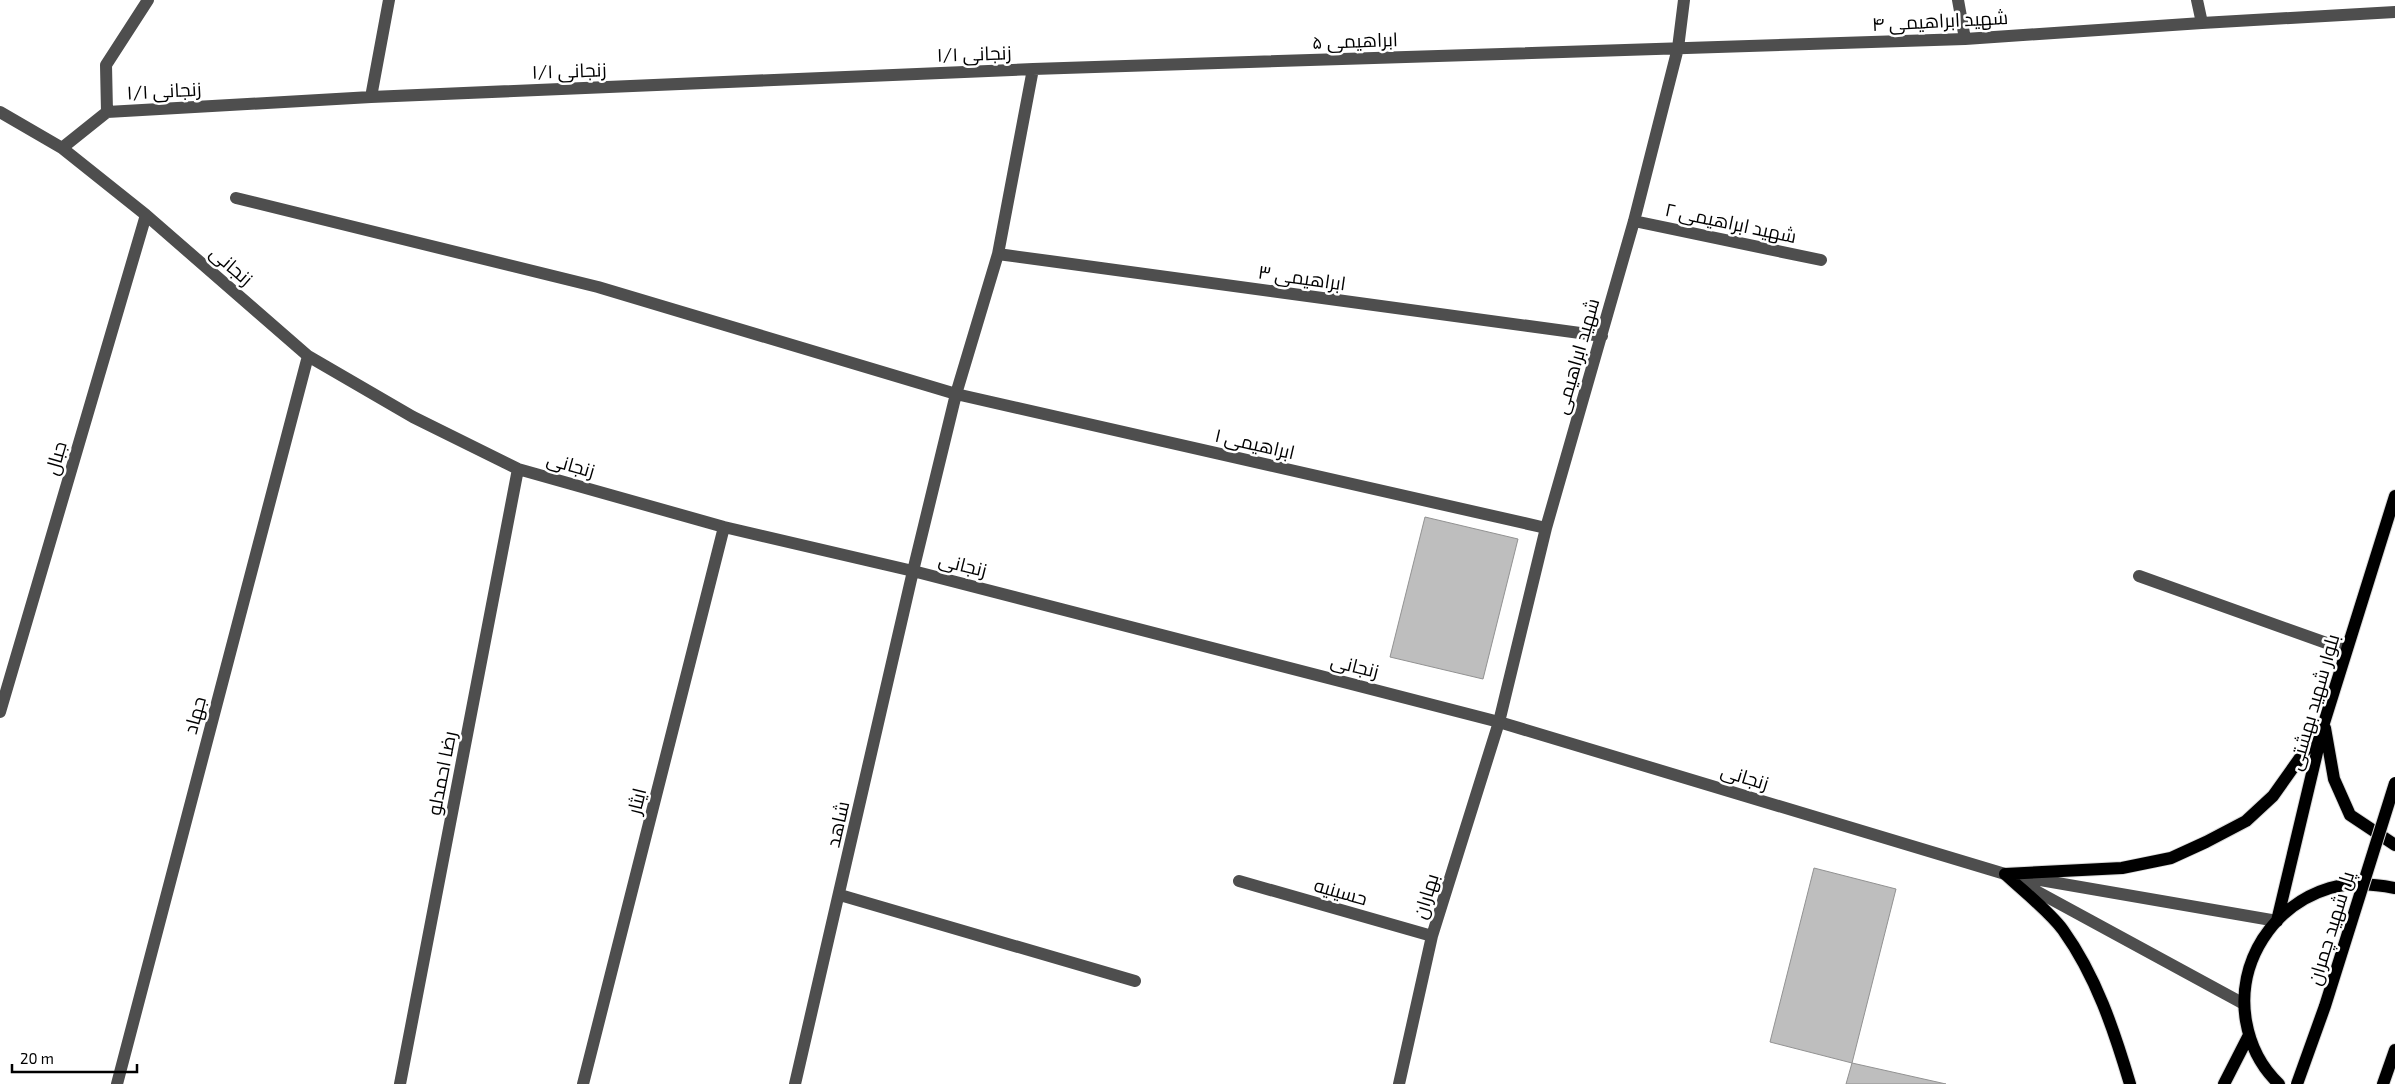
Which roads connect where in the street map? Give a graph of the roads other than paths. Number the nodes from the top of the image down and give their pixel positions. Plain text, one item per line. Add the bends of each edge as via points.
1 (148, 0) edge
2 (389, 0) edge
3 (1684, 0) edge
4 (1958, 0) edge
5 (2197, 0) edge
6 (2395, 12) edge
7 (2202, 23) junction
8 (1965, 39) junction
9 (1678, 48) junction
10 (1033, 69) junction
11 (371, 97) junction
12 (0, 112) edge
13 (107, 112) junction
14 (62, 148) junction
15 (236, 198) dead end
16 (146, 215) junction
17 (1634, 221) junction
18 (998, 254) junction
19 (1821, 260) dead end
20 (1602, 336) junction
21 (308, 356) junction
22 (956, 394) junction
23 (518, 469) junction
24 (2395, 496) edge
25 (724, 527) junction
26 (1546, 528) junction
27 (913, 571) junction
28 (2139, 576) dead end
29 (2346, 650) junction
30 (0, 712) edge
31 (1498, 722) junction
32 (2324, 723) junction
33 (2395, 783) edge
34 (2395, 845) edge
35 (2005, 874) junction
36 (1239, 881) dead end
37 (2395, 888) edge
38 (840, 895) junction
39 (2277, 920) junction
40 (1432, 936) junction
41 (1135, 981) dead end
42 (2244, 1004) junction
43 (2249, 1035) junction
44 (2395, 1050) edge
45 (117, 1084) edge
46 (400, 1084) edge
47 (583, 1084) edge
48 (795, 1084) edge
49 (1399, 1084) edge
50 (2130, 1084) edge
51 (2224, 1084) edge
52 (2279, 1084) edge
53 (2297, 1084) edge
54 (2383, 1084) edge

1 - 13 street via 106,65
2 - 11 street
3 - 9 street, شهید ابراهیمی
4 - 8 street
5 - 7 street
6 - 7 street, شهید ابراهیمی ۴
7 - 8 street, شهید ابراهیمی ۴
8 - 9 street, شهید ابراهیمی ۴
9 - 10 street, ابراهیمی ۵
9 - 17 street, شهید ابراهیمی
10 - 11 street, زنجانی ۱/۱
10 - 18 street, شاهد
11 - 13 street, زنجانی ۱/۱
12 - 14 street, زنجانی
13 - 14 street
14 - 16 street, زنجانی
15 - 22 street, ابراهیمی ۱ via 598,287
16 - 21 street, زنجانی
16 - 30 street, جبال
17 - 19 street, شهید ابراهیمی ۲
17 - 20 street, شهید ابراهیمی
18 - 20 street, ابراهیمی ۳
18 - 22 street, شاهد
20 - 26 street, شهید ابراهیمی
21 - 23 street, زنجانی via 413,417
21 - 45 street, جهاد
22 - 26 street, ابراهیمی ۱
22 - 27 street, شاهد
23 - 25 street, زنجانی
23 - 46 street, رضا احمدلو
24 - 29 main road, بلوار شهید بهشتی
25 - 27 street, زنجانی
25 - 47 street, ایثار
26 - 31 street, شهید ابراهیمی
27 - 31 street, زنجانی
27 - 38 street, شاهد
28 - 29 street
29 - 32 main road, بلوار شهید بهشتی
31 - 35 street, زنجانی
31 - 40 street, بهاران
32 - 34 main road via 2334,779 2350,815
32 - 35 main road via 2273,796 2246,821 2206,842 2171,858 2122,868
32 - 39 main road, بلوار شهید بهشتی
33 - 53 main road, پل شهید چمران, bridge
35 - 39 street
35 - 42 street
35 - 50 main road via 2062,929 2105,1006
36 - 40 street, حسینیه
37 - 39 main road via 2376,884 2332,887 2293,906
38 - 41 street
38 - 48 street, شاهد
39 - 42 main road via 2256,950 2249,968
40 - 49 street, بهاران
42 - 43 main road
43 - 51 main road
43 - 52 main road via 2258,1057
44 - 54 main road

